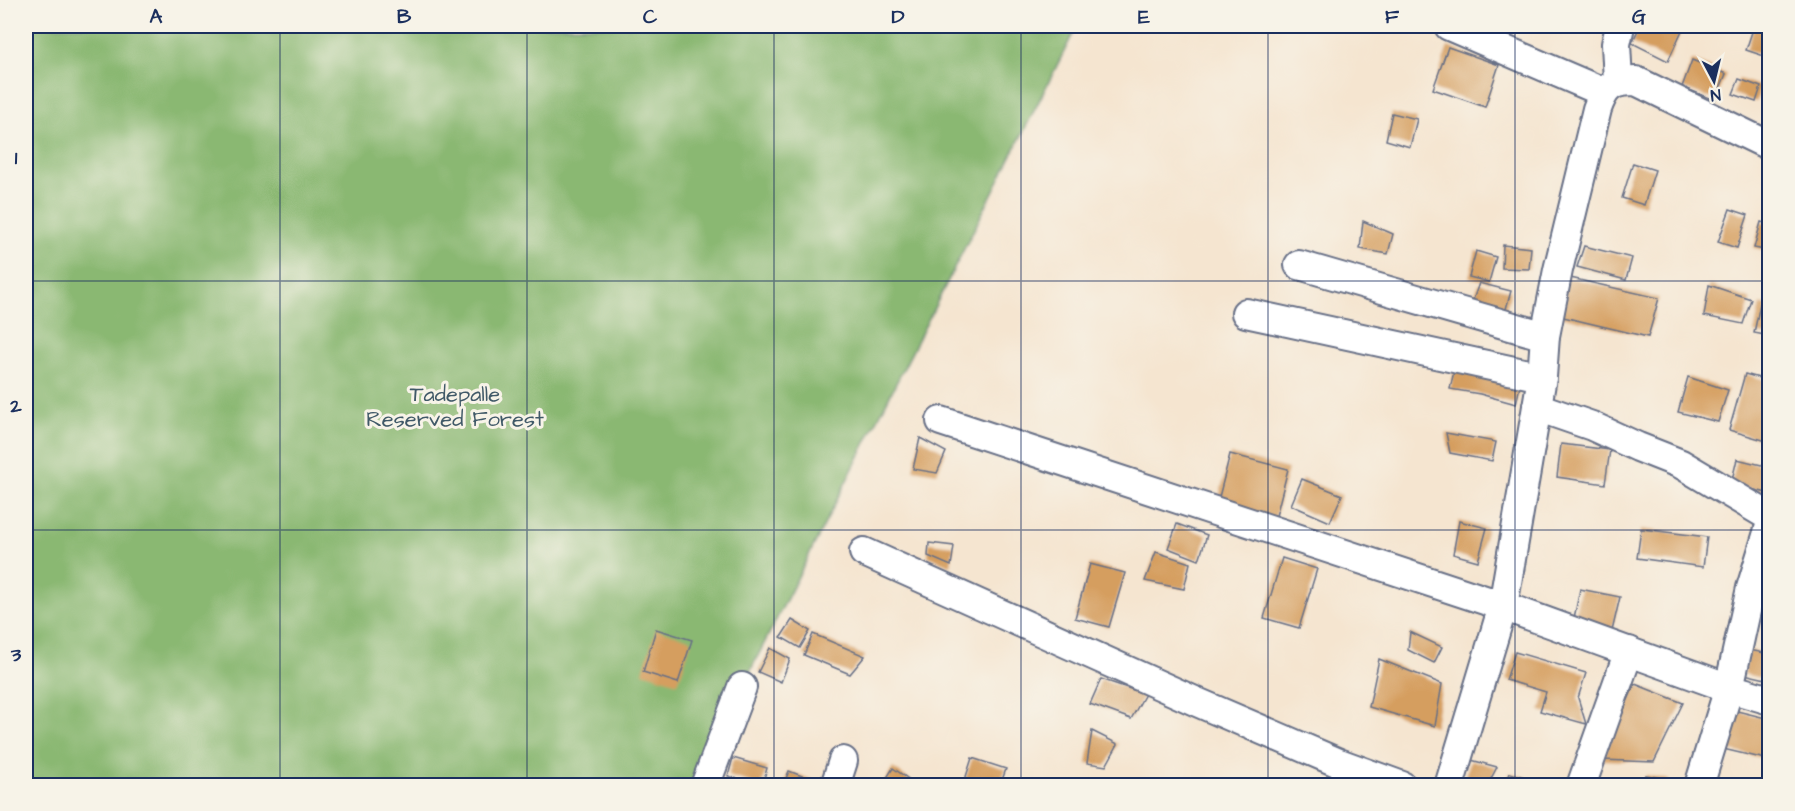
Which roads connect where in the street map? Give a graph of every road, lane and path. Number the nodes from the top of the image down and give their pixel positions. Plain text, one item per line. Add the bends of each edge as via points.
1 (1449, 26) edge
2 (1620, 26) edge
3 (1611, 87) junction
4 (1770, 146) edge
5 (1299, 265) dead end
6 (1246, 313) dead end
7 (1545, 336) junction
8 (1542, 377) junction
9 (1537, 407) junction
10 (941, 421) dead end
11 (1770, 517) edge
12 (1770, 526) edge
13 (864, 552) dead end
14 (1503, 606) junction
15 (1629, 651) junction
16 (742, 687) dead end
17 (1729, 688) junction
18 (1770, 700) edge
19 (705, 786) edge
20 (1402, 786) edge
21 (1449, 786) edge
22 (1581, 786) edge
23 (1699, 786) edge

1 - 3 street
2 - 3 street
3 - 4 street via 1636,81
3 - 7 street via 1597,109
5 - 7 street
6 - 8 street
7 - 8 street
8 - 9 street
9 - 11 street via 1681,464
9 - 14 street
10 - 14 street
12 - 17 street via 1751,588
13 - 20 street via 1219,711
14 - 15 street
14 - 21 street
15 - 17 street
15 - 22 street
16 - 19 street
17 - 18 street
17 - 23 street

